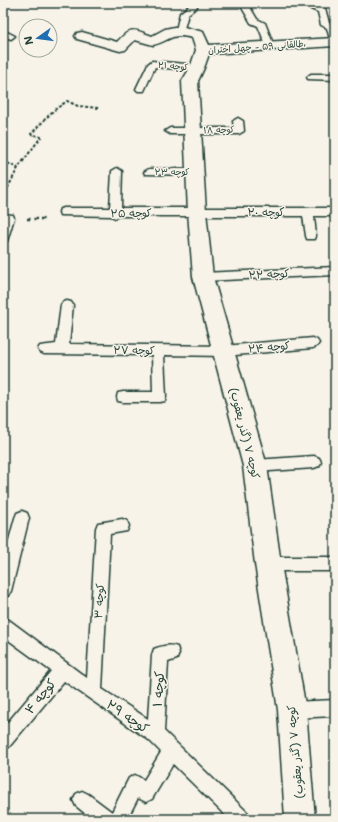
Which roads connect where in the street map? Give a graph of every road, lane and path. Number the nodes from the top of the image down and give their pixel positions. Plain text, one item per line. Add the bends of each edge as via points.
1 (192, 3) edge
2 (315, 4) edge
3 (245, 6) dead end
4 (180, 30) junction
5 (82, 36) dead end
6 (335, 42) edge
7 (270, 46) junction
8 (200, 59) junction
9 (311, 77) dead end
10 (335, 77) edge
11 (141, 88) dead end
12 (99, 108) dead end
13 (238, 121) dead end
14 (181, 131) junction
15 (3, 161) edge
16 (18, 168) junction
17 (117, 171) dead end
18 (149, 172) dead end
19 (195, 172) junction
20 (3, 197) edge
21 (64, 212) joint
22 (197, 212) junction
23 (308, 212) junction
24 (335, 212) edge
25 (115, 214) junction
26 (6, 218) edge
27 (311, 236) dead end
28 (3, 238) edge
29 (335, 271) edge
30 (203, 277) junction
31 (68, 305) dead end
32 (313, 344) dead end
33 (44, 349) dead end
34 (62, 349) junction
35 (158, 351) junction
36 (224, 351) junction
37 (123, 397) dead end
38 (314, 462) dead end
39 (255, 466) junction
40 (22, 518) dead end
41 (122, 526) dead end
42 (268, 564) junction
43 (335, 564) edge
44 (3, 591) edge
45 (3, 626) edge
46 (171, 653) dead end
47 (63, 669) junction
48 (94, 692) junction
49 (335, 708) edge
50 (292, 710) junction
51 (155, 734) junction
52 (3, 742) edge
53 (172, 750) junction
54 (82, 800) dead end
55 (106, 819) edge
56 (118, 819) edge
57 (242, 819) edge
58 (300, 819) edge

1 - 4 lane via 193,7 184,13
2 - 6 lane via 316,9 322,10 325,26 330,26
3 - 7 lane via 254,21 262,25
4 - 5 street via 167,32 153,41 132,34 120,47
4 - 8 street, طالقانی ۵۹ - چهل اختران، via 198,35
6 - 7 street, طالقانی ۵۹ - چهل اختران،
7 - 8 street, طالقانی ۵۹ - چهل اختران،
8 - 11 lane, کوچه ۲۱ via 152,64
8 - 14 street, کوچه ۷ (گذر یعقوب) via 190,81
9 - 10 lane
12 - 16 path via 78,106 67,101 53,111 31,134 41,137
13 - 14 lane, کوچه ۱۸ via 239,131
14 - 19 street, کوچه ۷ (گذر یعقوب)
15 - 16 path
16 - 20 path
17 - 25 lane
18 - 19 lane, کوچه ۲۳
19 - 22 street, کوچه ۷ (گذر یعقوب)
21 - 25 lane, کوچه ۲۵
21 - 26 path via 64,220
22 - 23 lane, کوچه ۲۰
22 - 25 lane, کوچه ۲۵
22 - 30 street, کوچه ۷ (گذر یعقوب)
23 - 24 lane, کوچه ۲۰
23 - 27 lane
26 - 28 lane
29 - 30 lane, کوچه ۲۲
30 - 36 street, کوچه ۷ (گذر یعقوب)
31 - 34 lane
32 - 36 lane, کوچه ۲۴
33 - 34 lane, کوچه ۲۷
34 - 35 lane, کوچه ۲۷
35 - 36 lane, کوچه ۲۷
35 - 37 lane via 160,397
36 - 39 street, کوچه ۷ (گذر یعقوب)
38 - 39 lane
39 - 42 street, کوچه ۷ (گذر یعقوب)
40 - 44 lane
41 - 48 lane, کوچه ۳ via 103,528
42 - 43 lane
42 - 50 street, کوچه ۷ (گذر یعقوب)
45 - 47 lane, کوچه ۲۹
46 - 51 lane, کوچه ۱ via 160,655
47 - 48 lane, کوچه ۲۹
47 - 52 lane, کوچه ۴
48 - 51 lane, کوچه ۲۹
49 - 50 lane
50 - 58 street, کوچه ۷ (گذر یعقوب)
51 - 53 lane, کوچه ۲۹
53 - 56 lane via 146,793 135,784
53 - 57 lane, کوچه ۲۹
54 - 55 lane

